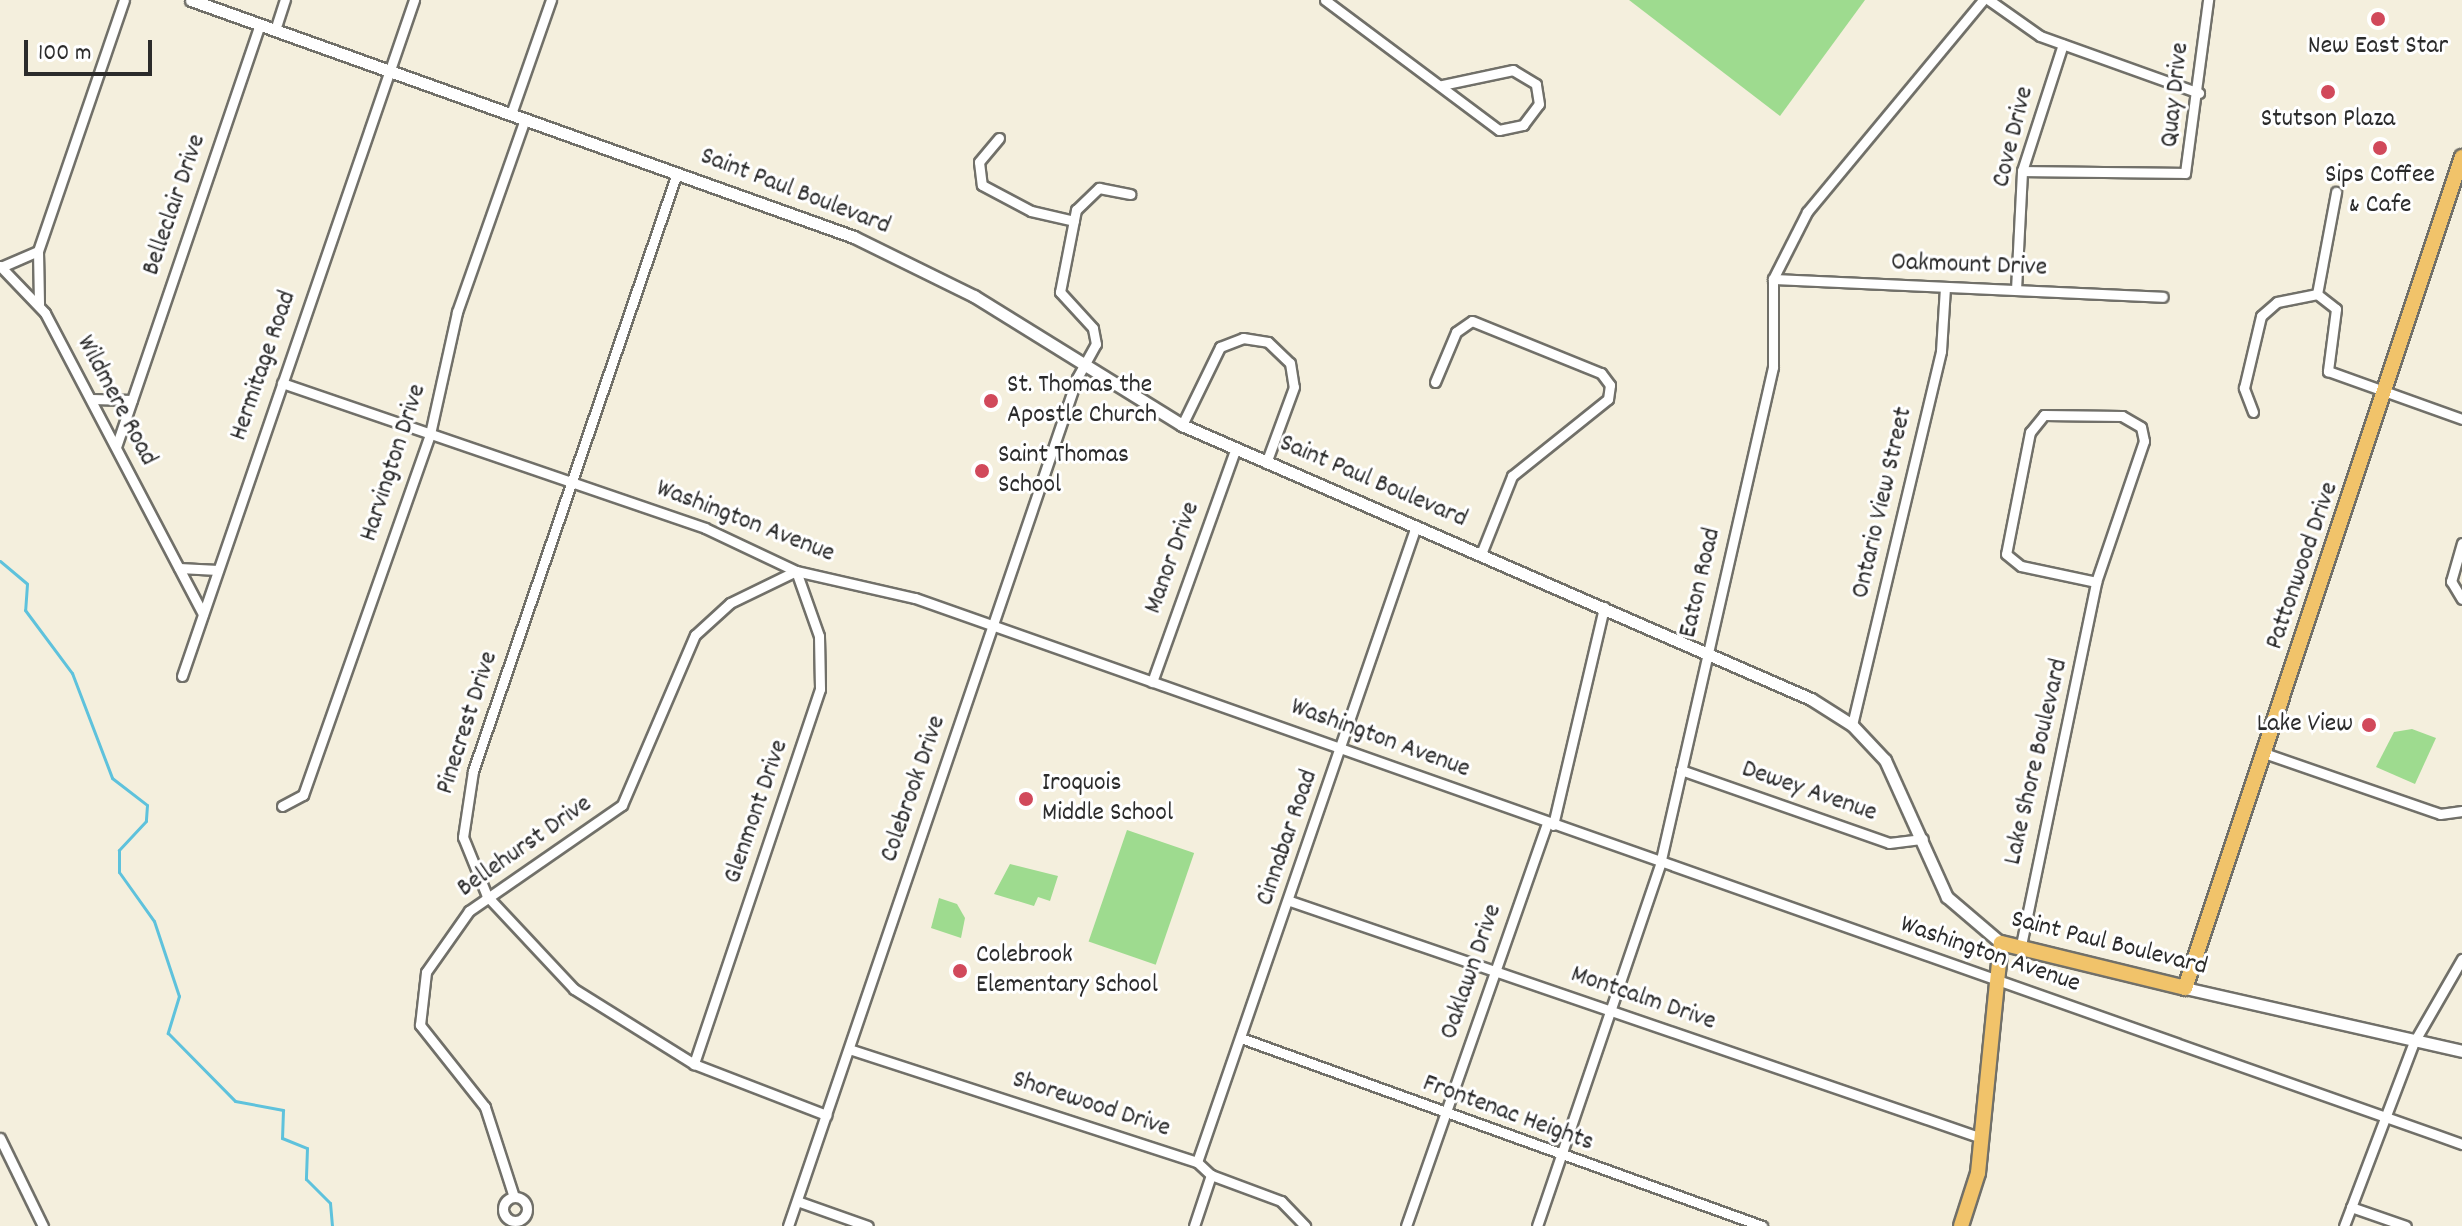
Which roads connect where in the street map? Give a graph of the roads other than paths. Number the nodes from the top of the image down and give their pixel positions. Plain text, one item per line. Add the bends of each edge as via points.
1 (124, 0) edge
2 (191, 0) edge
3 (285, 0) edge
4 (414, 0) edge
5 (551, 0) edge
6 (1325, 0) edge
7 (1986, 0) edge
8 (2208, 0) edge
9 (260, 25) junction
10 (275, 30) junction
11 (2063, 44) junction
12 (389, 71) junction
13 (1442, 85) junction
14 (2199, 93) junction
15 (511, 114) junction
16 (525, 119) junction
17 (999, 138) dead end
18 (2462, 157) edge
19 (2022, 171) junction
20 (677, 173) junction
21 (2336, 192) dead end
22 (1130, 194) dead end
23 (1074, 221) junction
24 (38, 251) junction
25 (1, 266) edge
26 (1773, 279) junction
27 (1945, 288) junction
28 (2016, 290) junction
29 (2317, 294) junction
30 (2163, 297) dead end
31 (39, 305) junction
32 (1083, 366) junction
33 (1435, 382) dead end
34 (282, 383) junction
35 (2388, 393) junction
36 (91, 399) junction
37 (132, 400) junction
38 (2253, 412) dead end
39 (2462, 419) edge
40 (1182, 425) junction
41 (430, 434) junction
42 (116, 447) junction
43 (1235, 450) junction
44 (1266, 463) junction
45 (572, 482) junction
46 (1416, 526) junction
47 (2462, 543) edge
48 (1481, 554) junction
49 (179, 568) junction
50 (218, 570) junction
51 (796, 571) junction
52 (2096, 582) junction
53 (2462, 599) edge
54 (1604, 607) junction
55 (203, 614) junction
56 (993, 625) junction
57 (1708, 651) junction
58 (182, 676) dead end
59 (1152, 682) junction
60 (1852, 725) junction
61 (1342, 749) junction
62 (2264, 753) junction
63 (1681, 770) junction
64 (282, 806) dead end
65 (2462, 811) edge
66 (1550, 824) junction
67 (1923, 839) junction
68 (1660, 864) junction
69 (487, 896) junction
70 (1290, 901) junction
71 (2001, 943) junction
72 (2020, 951) junction
73 (2462, 959) edge
74 (1496, 972) junction
75 (1995, 980) junction
76 (2185, 988) junction
77 (1610, 1012) junction
78 (1241, 1038) junction
79 (2414, 1042) junction
80 (849, 1049) junction
81 (2462, 1051) edge
82 (694, 1064) junction
83 (826, 1115) junction
84 (1445, 1116) junction
85 (2384, 1116) junction
86 (0, 1138) edge
87 (1982, 1138) junction
88 (2462, 1144) edge
89 (1560, 1156) junction
90 (1197, 1162) junction
91 (1211, 1175) junction
92 (514, 1197) dead end
93 (797, 1201) junction
94 (2351, 1207) junction
95 (43, 1226) edge
96 (788, 1226) edge
97 (868, 1226) edge
98 (1194, 1226) edge
99 (1305, 1226) edge
100 (1406, 1226) edge
101 (1537, 1226) edge
102 (1762, 1226) edge
103 (1961, 1226) edge
104 (2344, 1226) edge
105 (2406, 1226) edge

1 - 24 street
2 - 9 street, Saint Paul Boulevard
3 - 10 street
4 - 12 street, Hermitage Road
5 - 15 street
6 - 13 street
7 - 11 street
7 - 26 street, Eaton Road via 1807,212
8 - 14 street, Quay Drive
9 - 10 street, Saint Paul Boulevard
9 - 37 street, Belleclair Drive
10 - 12 street, Saint Paul Boulevard
11 - 14 street
11 - 19 street, Cove Drive
12 - 15 street, Saint Paul Boulevard
12 - 34 street, Hermitage Road
13 - 13 street via 1499,130 1523,125 1539,104 1536,84 1513,70
14 - 19 street, Quay Drive via 2192,160 2179,176
15 - 16 street, Saint Paul Boulevard
16 - 20 street, Saint Paul Boulevard
16 - 41 street, Harvington Drive via 457,312
17 - 23 street via 979,162 982,185 1031,211
18 - 35 main road, Pattonwood Drive
19 - 28 street, Cove Drive
20 - 32 street, Saint Paul Boulevard via 919,266
20 - 45 street, Pinecrest Drive
21 - 29 street
22 - 23 street via 1093,191
23 - 32 street, Colebrook Drive via 1060,292 1097,338
24 - 25 street
24 - 31 street
25 - 31 street, Wildmere Road
26 - 27 street, Oakmount Drive
26 - 57 street, Eaton Road via 1773,367
27 - 28 street, Oakmount Drive
27 - 60 street, Ontario View Street via 1941,351
28 - 30 street, Oakmount Drive
29 - 35 street via 2336,309 2328,371
29 - 38 street via 2277,302 2261,316 2244,388
31 - 36 street, Wildmere Road
32 - 40 street, Saint Paul Boulevard
32 - 56 street, Colebrook Drive
33 - 48 street via 1456,332 1472,321 1601,373 1610,385 1608,399 1512,476
34 - 41 street, Washington Avenue
34 - 50 street, Hermitage Road
35 - 39 street
35 - 62 main road, Pattonwood Drive
36 - 37 street
36 - 42 street, Wildmere Road
37 - 42 street, Belleclair Drive
40 - 43 street, Saint Paul Boulevard
40 - 44 street via 1220,347 1243,338 1268,342 1285,356 1294,378
41 - 45 street, Washington Avenue
41 - 64 street, Harvington Drive via 303,795
42 - 49 street, Wildmere Road
43 - 44 street, Saint Paul Boulevard
43 - 59 street, Manor Drive
44 - 46 street, Saint Paul Boulevard
45 - 51 street, Washington Avenue via 705,528
45 - 69 street, Pinecrest Drive via 466,792 466,857
46 - 48 street, Saint Paul Boulevard
46 - 61 street, Cinnabar Road
47 - 53 street via 2451,581
48 - 54 street, Saint Paul Boulevard
49 - 50 street
49 - 55 street, Wildmere Road
50 - 55 street, Hermitage Road
51 - 56 street, Washington Avenue via 898,593
51 - 69 street, Bellehurst Drive via 730,603 695,635 622,805
51 - 82 street, Glenmont Drive via 819,636 820,689
52 - 52 street, Lake Shore Boulevard via 2021,566 2006,554 2030,432 2044,415 2122,416 2143,433 2128,502
52 - 72 street, Lake Shore Boulevard
54 - 57 street, Saint Paul Boulevard
54 - 66 street, Oaklawn Drive
55 - 58 street, Hermitage Road
56 - 59 street, Washington Avenue
56 - 80 street, Colebrook Drive
57 - 60 street, Saint Paul Boulevard
57 - 63 street, Eaton Road
59 - 61 street, Washington Avenue
60 - 67 street, Saint Paul Boulevard via 1895,775
61 - 66 street, Washington Avenue
61 - 70 street, Cinnabar Road
62 - 65 street via 2440,814
62 - 76 main road, Pattonwood Drive
63 - 67 street, Dewey Avenue via 1889,843
63 - 68 street, Eaton Road
66 - 68 street, Washington Avenue
66 - 74 street, Oaklawn Drive
67 - 71 street, Saint Paul Boulevard via 1947,897
68 - 75 street, Washington Avenue
68 - 77 street, Eaton Road
69 - 82 street, Pinecrest Drive via 574,989
69 - 92 street, Bellehurst Drive via 433,957 420,1025 485,1107
70 - 74 street, Montcalm Drive
70 - 78 street, Cinnabar Road
71 - 72 main road, Saint Paul Boulevard
71 - 75 main road
72 - 76 main road, Saint Paul Boulevard
73 - 79 street
74 - 77 street, Montcalm Drive
74 - 84 street, Oaklawn Drive
75 - 85 street, Washington Avenue
75 - 87 main road
76 - 79 street, Saint Paul Boulevard
77 - 87 street, Montcalm Drive
77 - 89 street, Eaton Road
78 - 84 street, Frontenac Heights
78 - 90 street, Cinnabar Road
79 - 81 street, Saint Paul Boulevard
79 - 85 street
80 - 83 street, Colebrook Drive
80 - 90 street, Shorewood Drive
82 - 83 street, Pinecrest Drive
83 - 93 street, Colebrook Drive
84 - 89 street, Frontenac Heights
84 - 100 street, Oaklawn Drive
85 - 88 street, Washington Avenue
85 - 94 street
86 - 95 street
87 - 103 main road
89 - 101 street, Eaton Road
89 - 102 street, Frontenac Heights
90 - 91 street, Shorewood Drive
91 - 98 street
91 - 99 street, Shorewood Drive via 1281,1201
93 - 96 street, Colebrook Drive
93 - 97 street
94 - 104 street
94 - 105 street

